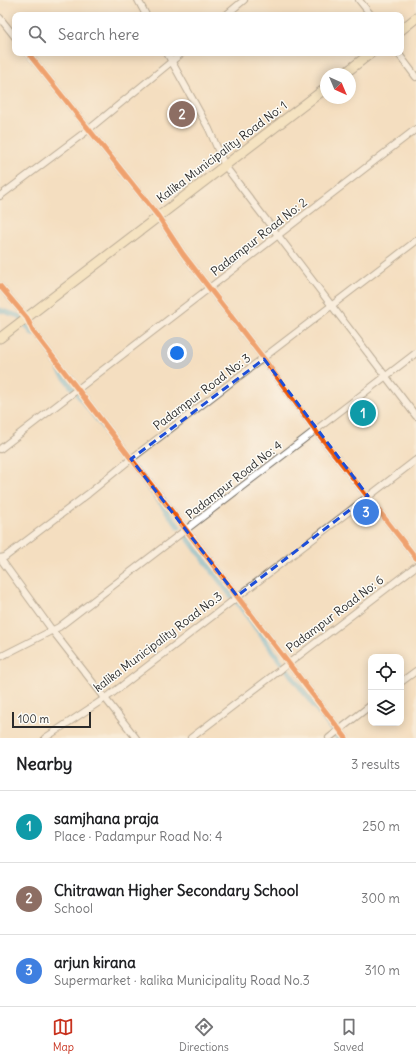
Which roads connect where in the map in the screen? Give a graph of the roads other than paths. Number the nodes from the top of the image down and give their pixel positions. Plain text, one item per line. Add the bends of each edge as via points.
1 (138, 0) edge
2 (244, 0) edge
3 (359, 0) edge
4 (144, 12) edge
5 (230, 12) edge
6 (368, 12) edge
7 (0, 18) edge
8 (416, 18) edge
9 (404, 28) edge
10 (12, 33) edge
11 (30, 56) edge
12 (169, 56) edge
13 (178, 56) edge
14 (367, 56) edge
15 (400, 56) edge
16 (172, 61) junction
17 (352, 68) edge
18 (416, 77) edge
19 (320, 93) edge
20 (416, 129) edge
21 (88, 130) junction
22 (225, 166) junction
23 (0, 196) edge
24 (158, 216) junction
25 (279, 236) junction
26 (416, 241) edge
27 (0, 286) edge
28 (209, 289) junction
29 (333, 306) junction
30 (27, 318) junction
31 (0, 338) edge
32 (416, 353) edge
33 (264, 359) junction
34 (386, 377) junction
35 (78, 389) junction
36 (416, 416) edge
37 (316, 430) junction
38 (0, 449) edge
39 (131, 459) junction
40 (416, 460) edge
41 (368, 496) junction
42 (186, 530) junction
43 (0, 558) edge
44 (416, 558) edge
45 (416, 566) edge
46 (237, 596) junction
47 (52, 630) junction
48 (0, 657) edge
49 (289, 662) junction
50 (416, 671) edge
51 (404, 680) edge
52 (105, 698) junction
53 (368, 707) edge
54 (339, 730) junction
55 (45, 738) edge
56 (136, 738) edge
57 (191, 738) edge
58 (329, 738) edge
59 (346, 738) edge

1 - 4 street
2 - 5 street
3 - 6 street
7 - 10 street
8 - 9 street
11 - 21 street
12 - 16 street
13 - 16 street
14 - 17 street
15 - 18 street
16 - 21 street
16 - 22 street
19 - 22 street, Kalika Municipality Road No: 1
20 - 25 street, Padampur Road No: 2
21 - 23 street
21 - 24 street
22 - 24 street, Kalika Municipality Road No: 1
22 - 25 street
24 - 28 street
24 - 30 street, Kalika Municipality Road No: 1
25 - 28 street, Padampur Road No: 2
25 - 29 street
26 - 29 street, Padampur Road No: 3
27 - 30 street
28 - 33 street
28 - 35 street, Padampur Road No: 2
29 - 33 street, Padampur Road No: 3
29 - 34 street
30 - 31 street, Kalika Municipality Road No: 1
30 - 35 street via 33,331
32 - 34 street, Padampur Road No: 4
33 - 37 street
33 - 39 street, Padampur Road No: 3
34 - 36 street
34 - 37 street, Padampur Road No: 4
35 - 38 street, Padampur Road No: 2
35 - 39 street
37 - 41 street
37 - 42 street, Padampur Road No: 4
39 - 42 street
39 - 43 street, Padampur Road No: 3
40 - 41 street, kalika Municipality Road No.3
41 - 44 street
41 - 46 street, kalika Municipality Road No.3
42 - 46 street
42 - 47 street, Padampur Road No: 4
43 - 47 street
45 - 49 street, Padampur Road No: 6
46 - 49 street
46 - 52 street, kalika Municipality Road No.3
47 - 48 street, Padampur Road No: 4
47 - 52 street
49 - 54 street
49 - 57 street, Padampur Road No: 6
50 - 51 street
52 - 55 street, kalika Municipality Road No.3
52 - 56 street
53 - 54 street
54 - 58 street
54 - 59 street

